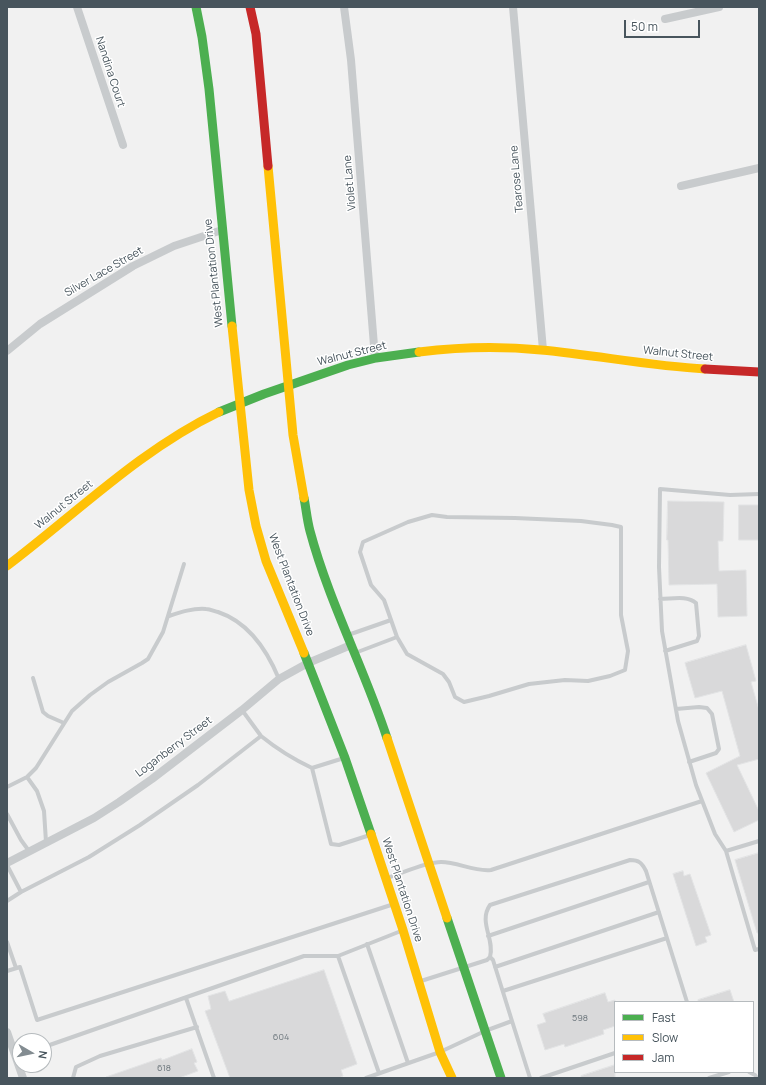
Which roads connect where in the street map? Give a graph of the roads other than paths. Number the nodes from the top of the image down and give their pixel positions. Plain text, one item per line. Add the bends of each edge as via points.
1 (77, 7) edge
2 (196, 7) edge
3 (250, 7) edge
4 (344, 7) edge
5 (513, 7) edge
6 (720, 7) edge
7 (665, 19) dead end
8 (122, 145) dead end
9 (759, 168) edge
10 (681, 186) dead end
11 (222, 230) junction
12 (543, 350) junction
13 (7, 351) edge
14 (375, 358) junction
15 (759, 372) edge
16 (289, 384) junction
17 (239, 404) junction
18 (759, 494) edge
19 (184, 564) dead end
20 (7, 566) edge
21 (660, 599) junction
22 (169, 616) junction
23 (391, 620) junction
24 (347, 635) junction
25 (397, 637) junction
26 (353, 649) junction
27 (665, 651) junction
28 (308, 663) junction
29 (33, 678) dead end
30 (279, 679) junction
31 (676, 709) junction
32 (242, 710) junction
33 (64, 723) junction
34 (261, 736) junction
35 (345, 758) junction
36 (689, 762) junction
37 (312, 768) junction
38 (27, 777) junction
39 (7, 787) edge
40 (702, 801) junction
41 (7, 814) edge
42 (371, 835) junction
43 (46, 842) junction
44 (759, 842) edge
45 (29, 851) junction
46 (726, 851) junction
47 (7, 864) edge
48 (429, 864) junction
49 (386, 879) junction
50 (649, 882) junction
51 (21, 892) junction
52 (7, 901) edge
53 (394, 904) junction
54 (659, 912) junction
55 (403, 930) junction
56 (488, 936) junction
57 (667, 938) junction
58 (7, 942) edge
59 (367, 944) junction
60 (759, 949) edge
61 (338, 956) junction
62 (490, 957) junction
63 (495, 966) junction
64 (463, 967) junction
65 (16, 968) junction
66 (7, 971) edge
67 (419, 982) junction
68 (503, 991) junction
69 (186, 998) junction
70 (687, 1001) edge
71 (512, 1021) junction
72 (196, 1027) junction
73 (485, 1031) junction
74 (7, 1032) edge
75 (12, 1043) edge
76 (52, 1044) edge
77 (440, 1052) junction
78 (614, 1053) edge
79 (408, 1063) junction
80 (726, 1073) edge
81 (379, 1074) junction
82 (73, 1078) edge
83 (214, 1078) edge
84 (366, 1078) edge
85 (452, 1078) edge
86 (501, 1078) edge
87 (530, 1078) edge
88 (541, 1078) edge
89 (709, 1078) edge

1 - 8 street, Nandina Court
2 - 11 main road, West Plantation Drive via 209,89
3 - 16 main road via 256,34
4 - 14 street, Violet Lane via 351,60
5 - 12 street, Tearose Lane
6 - 7 street
9 - 10 street
11 - 13 street, Silver Lace Street via 174,246 133,266 40,324
11 - 17 main road, West Plantation Drive
12 - 14 main road, Walnut Street via 471,348
12 - 15 main road, Walnut Street via 695,369
14 - 16 main road, Walnut Street
16 - 17 main road, Walnut Street
16 - 24 main road via 293,435 310,530
17 - 20 main road, Walnut Street via 195,425 122,473
17 - 28 main road, West Plantation Drive via 256,526 266,561
18 - 21 lane via 730,495 660,489
19 - 22 lane
21 - 27 lane
21 - 27 lane via 683,598 696,603 697,641
22 - 30 lane via 193,609 207,609 226,615 246,627 260,644
22 - 33 lane via 148,659 90,695 72,711
23 - 24 lane
23 - 25 lane
23 - 25 lane via 384,600 371,585 360,552 363,542 408,522 432,515 581,522 621,527 621,615 628,651 625,670 588,681 565,680 529,684 464,702 455,697 443,674 407,654
24 - 26 main road
25 - 26 lane
26 - 28 street, Loganberry Street
26 - 48 main road via 376,705
27 - 31 lane
28 - 30 street, Loganberry Street
28 - 35 main road, West Plantation Drive
29 - 33 lane via 43,712
30 - 32 street, Loganberry Street
31 - 36 lane
31 - 36 lane via 707,708 712,714 719,750
32 - 34 lane
32 - 43 street, Loganberry Street via 118,802 94,818
33 - 38 lane via 36,768
34 - 37 lane
34 - 51 lane via 198,785 140,825 89,857
35 - 37 lane
35 - 42 main road, West Plantation Drive
36 - 40 lane
37 - 42 lane via 331,844 339,845
38 - 39 lane
38 - 43 lane via 37,791 44,811
40 - 46 lane via 715,834
40 - 48 lane via 491,870 479,871 446,862
41 - 45 lane
42 - 49 main road, West Plantation Drive
43 - 45 street, Loganberry Street
44 - 46 lane
45 - 47 street, Loganberry Street
46 - 60 lane via 754,950
47 - 51 lane
48 - 49 lane
48 - 64 main road
49 - 53 main road, West Plantation Drive
50 - 54 lane
50 - 56 lane
50 - 56 lane via 643,864 630,860 490,905 485,915
51 - 52 lane
53 - 55 main road, West Plantation Drive
53 - 65 lane via 37,1020 20,967
54 - 57 lane
54 - 63 lane
55 - 59 lane
55 - 67 main road, West Plantation Drive
56 - 62 lane via 492,951
57 - 68 lane
57 - 70 lane
58 - 65 lane
59 - 61 lane
59 - 79 lane
61 - 69 lane via 304,956
61 - 81 lane
62 - 63 lane
62 - 64 lane
63 - 68 lane
64 - 67 lane
64 - 73 main road
65 - 66 lane
67 - 77 main road, West Plantation Drive
68 - 71 lane
69 - 72 lane
69 - 76 lane
71 - 73 lane
71 - 87 lane
72 - 82 lane via 100,1056 76,1067
72 - 83 lane
73 - 77 lane
73 - 86 main road
74 - 75 street
77 - 79 lane
77 - 85 main road, West Plantation Drive
78 - 88 lane
79 - 81 lane
80 - 89 lane
81 - 84 lane

